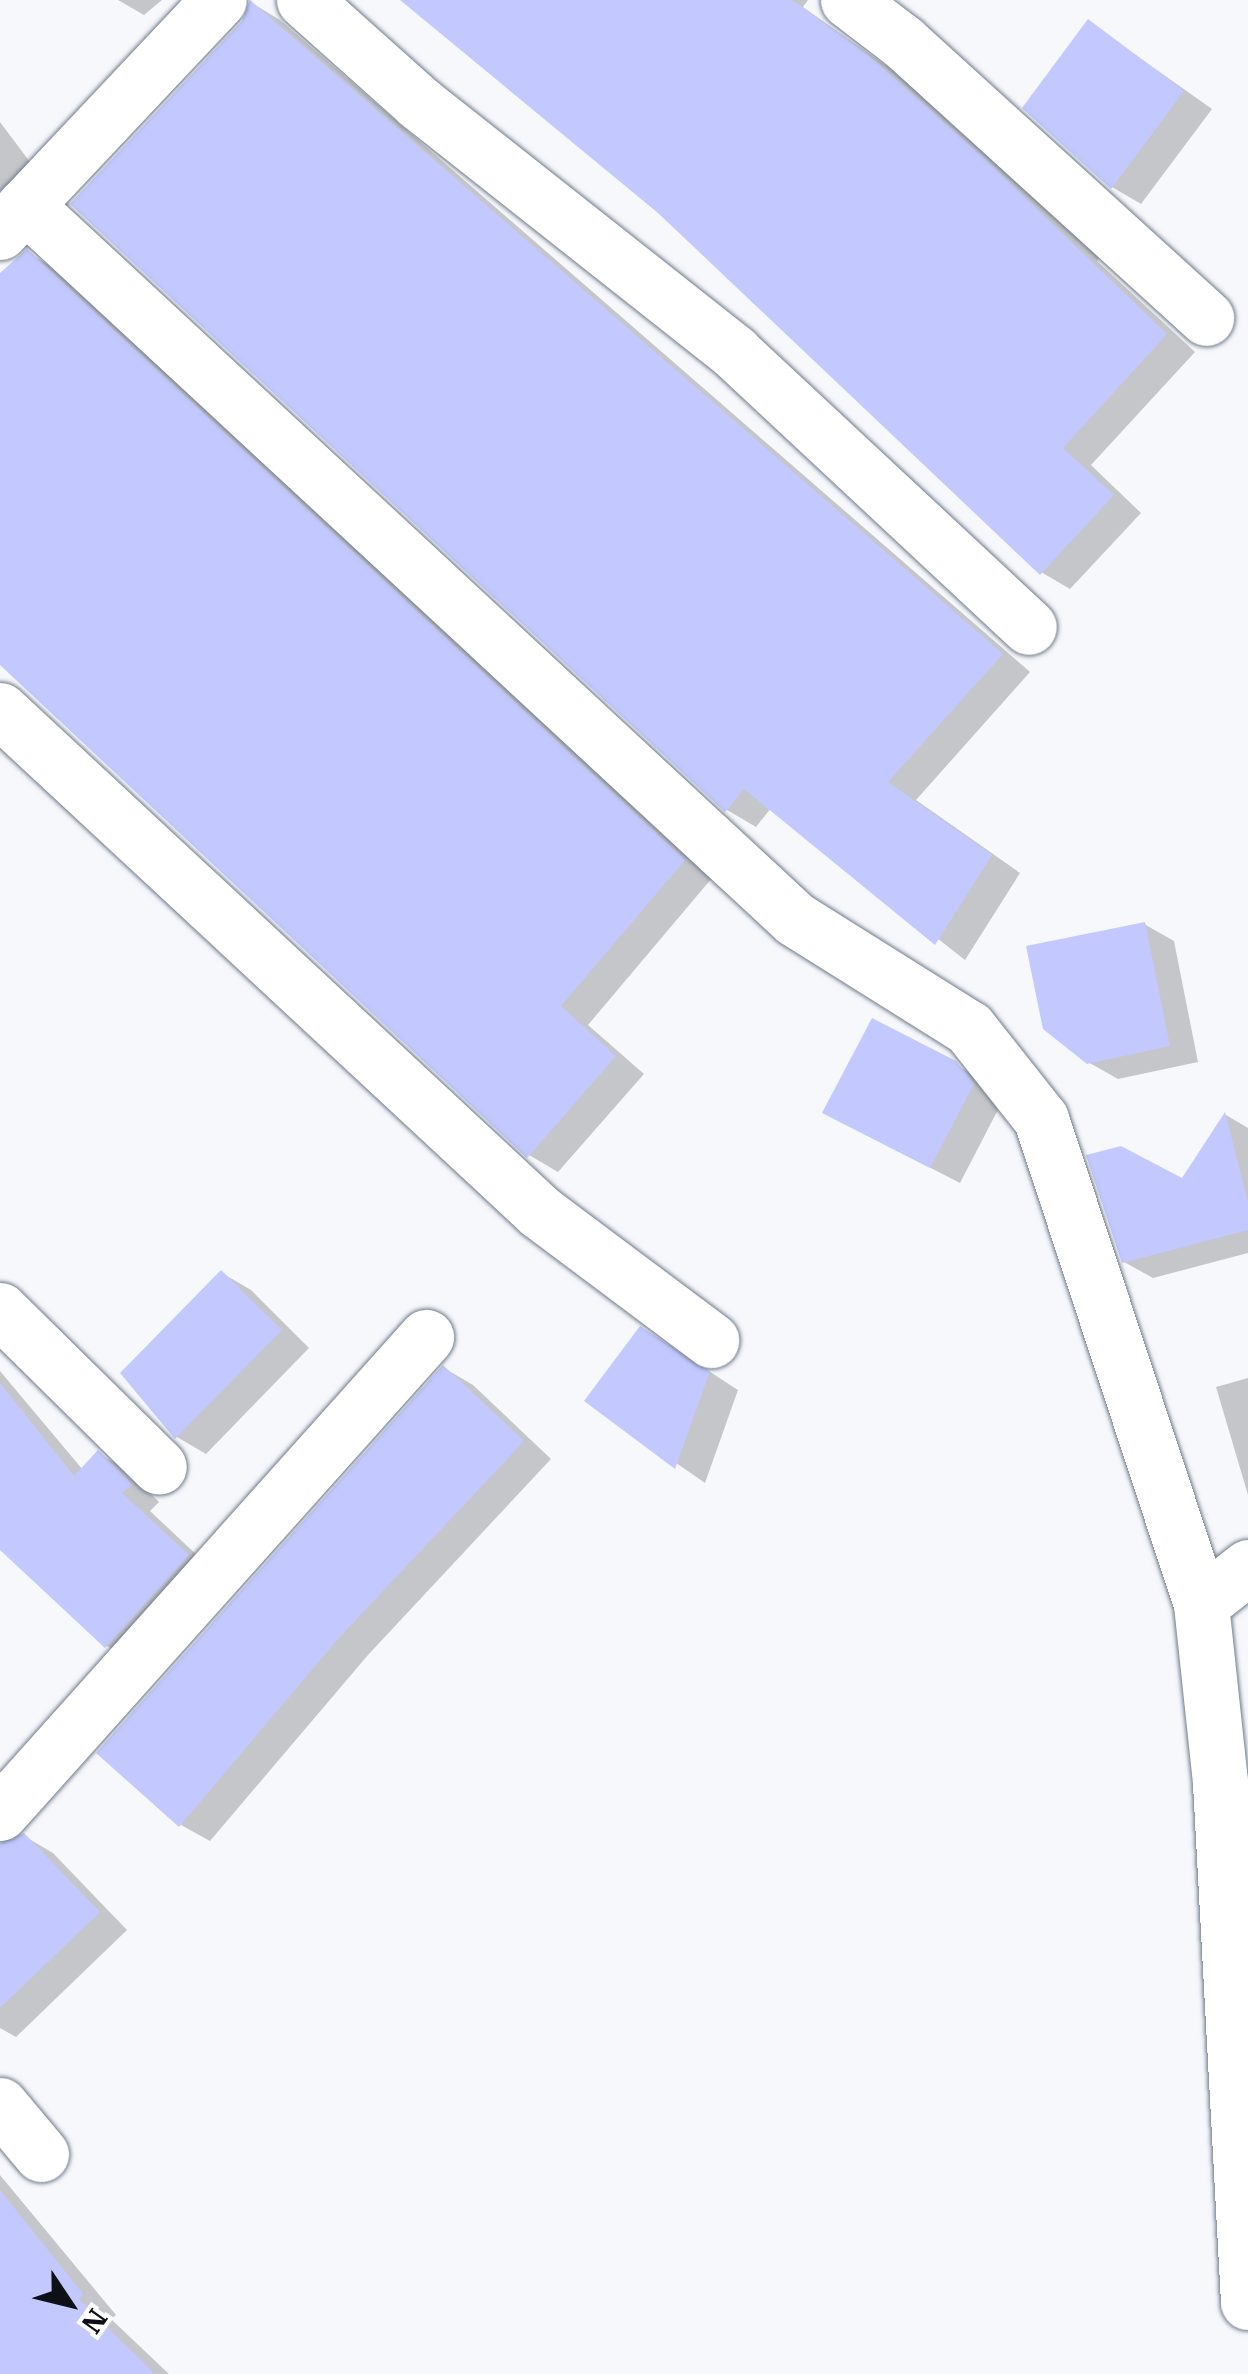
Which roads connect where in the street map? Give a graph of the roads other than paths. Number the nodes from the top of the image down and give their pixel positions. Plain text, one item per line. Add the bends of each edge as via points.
1 (219, 0) edge
2 (304, 0) edge
3 (848, 0) edge
4 (12, 218) edge
5 (1206, 318) dead end
6 (1029, 628) dead end
7 (0, 710) edge
8 (0, 1310) edge
9 (426, 1337) dead end
10 (711, 1340) dead end
11 (159, 1467) dead end
12 (1248, 1567) edge
13 (1201, 1604) junction
14 (1234, 1783) edge
15 (0, 1813) edge
16 (0, 2105) edge
17 (41, 2154) dead end
18 (1248, 2302) edge

1 - 4 street
2 - 6 street via 418,102 734,352
3 - 5 street via 903,42
4 - 13 street via 795,920 969,1028 1041,1119
7 - 10 street via 540,1212
8 - 11 street
9 - 15 street
12 - 13 street
13 - 14 street
14 - 18 street
16 - 17 street

